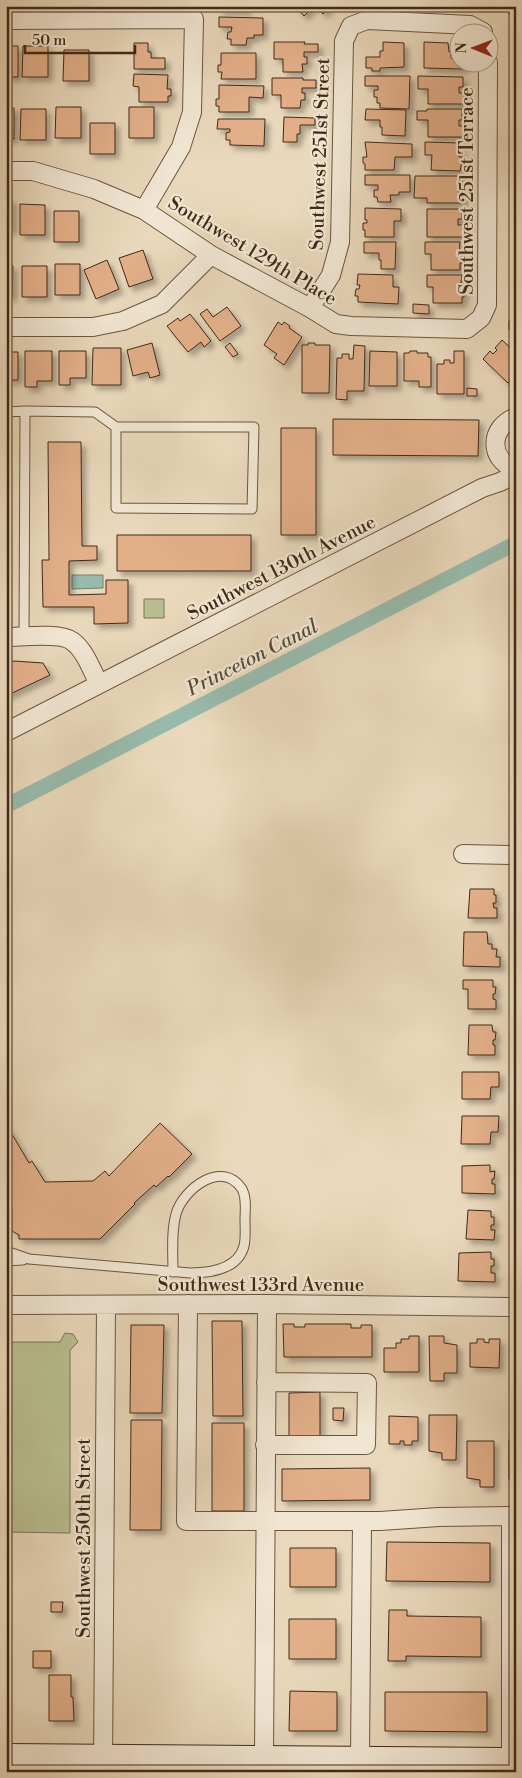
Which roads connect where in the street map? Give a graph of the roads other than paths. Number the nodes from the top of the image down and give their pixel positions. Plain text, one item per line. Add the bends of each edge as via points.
1 (6, 20) edge
2 (450, 24) edge
3 (488, 72) edge
4 (6, 171) edge
5 (144, 210) junction
6 (211, 255) junction
7 (310, 308) junction
8 (481, 318) joint
9 (6, 326) edge
10 (25, 411) junction
11 (6, 412) edge
12 (516, 418) edge
13 (116, 428) junction
14 (497, 452) junction
15 (516, 469) edge
16 (516, 474) edge
17 (482, 488) junction
18 (6, 637) edge
19 (24, 637) junction
20 (99, 684) junction
21 (6, 732) edge
22 (463, 854) dead end
23 (516, 855) edge
24 (6, 1251) edge
25 (30, 1259) junction
26 (6, 1261) edge
27 (173, 1272) junction
28 (188, 1304) junction
29 (267, 1304) junction
30 (6, 1305) edge
31 (106, 1305) junction
32 (516, 1307) edge
33 (266, 1382) junction
34 (265, 1444) junction
35 (514, 1516) edge
36 (266, 1521) junction
37 (362, 1521) junction
38 (6, 1756) edge
39 (264, 1758) junction
40 (360, 1759) junction
41 (513, 1760) edge
42 (103, 1764) edge
43 (484, 1766) edge

1 - 5 street via 194,19 192,112 181,147
2 - 7 street, Southwest 251st Street via 367,20 351,26 344,41 340,242 331,275
3 - 8 street, Southwest 251st Terrace via 487,305
4 - 5 street, Southwest 129th Place via 32,172 94,188
5 - 6 street, Southwest 129th Place
6 - 7 street, Southwest 129th Place
6 - 9 street via 162,304 123,320 93,327
7 - 8 street, Southwest 129th Place via 336,324 352,326 467,329
10 - 11 lane
10 - 13 lane via 95,412
10 - 19 lane
12 - 14 street via 508,420 498,431
13 - 13 lane via 254,427 252,509 116,508
14 - 15 street via 505,464
14 - 17 street
16 - 17 street, Southwest 130th Avenue
17 - 20 street, Southwest 130th Avenue
18 - 19 street
19 - 20 street via 51,636 72,640
20 - 21 street, Southwest 130th Avenue
22 - 23 street
24 - 25 lane
25 - 26 lane
25 - 27 lane
27 - 27 lane via 199,1273 220,1269 242,1252 245,1199 241,1189 231,1180 220,1176 207,1179 196,1186 178,1207
28 - 29 street, Southwest 133rd Avenue
28 - 31 street, Southwest 133rd Avenue
28 - 36 street via 186,1521
29 - 32 street, Southwest 133rd Avenue
29 - 33 street
30 - 31 street, Southwest 133rd Avenue
31 - 42 street, Southwest 250th Street
33 - 34 street
33 - 34 street via 366,1383 366,1445
34 - 36 street
35 - 37 street
35 - 41 street
36 - 37 street
36 - 39 street
37 - 40 street
38 - 42 street
39 - 40 street
39 - 42 street
40 - 43 street
41 - 43 street

